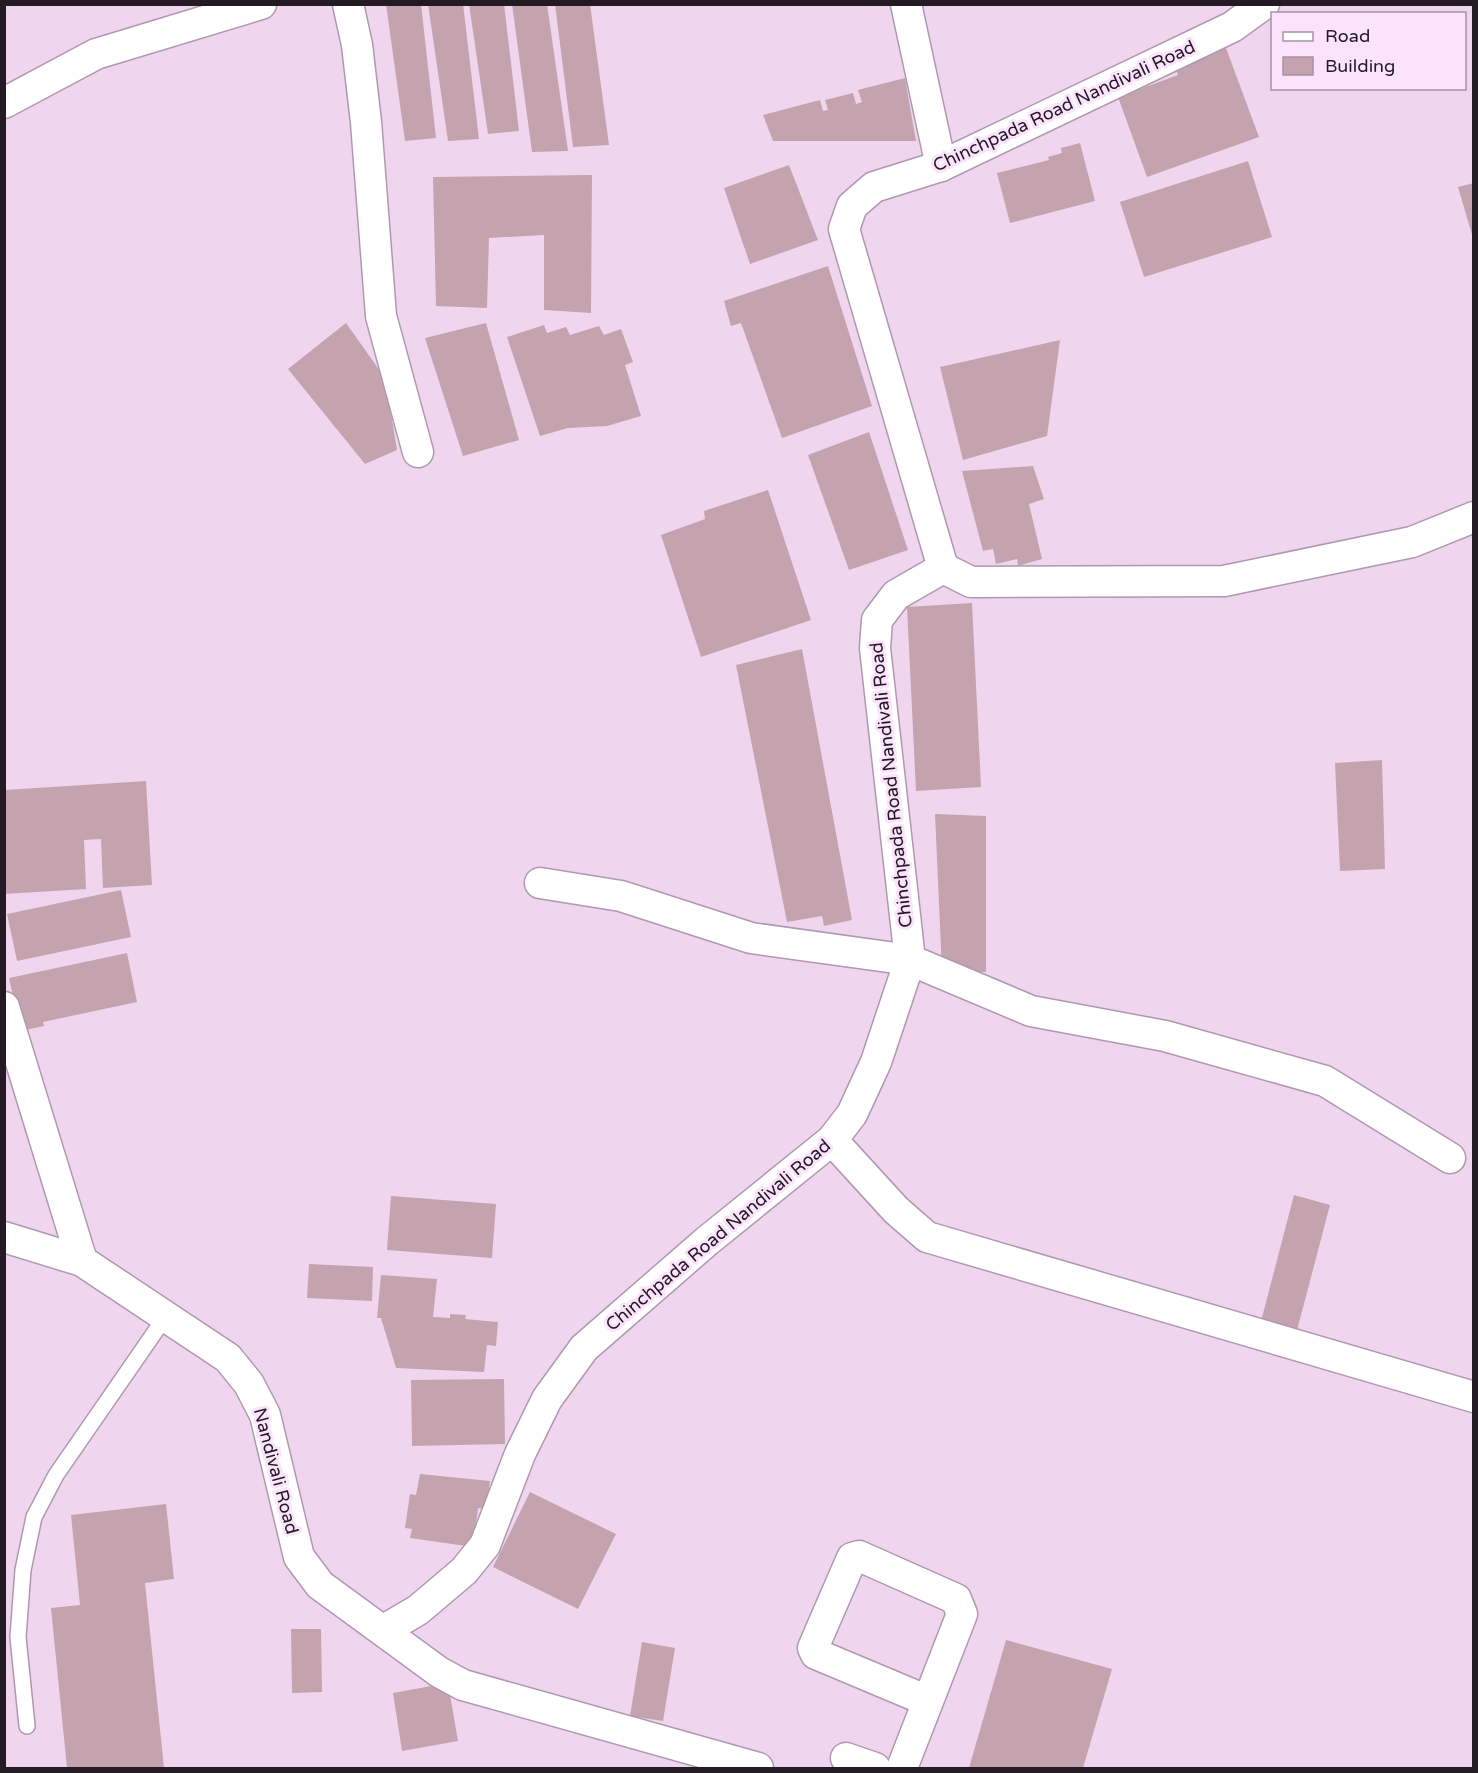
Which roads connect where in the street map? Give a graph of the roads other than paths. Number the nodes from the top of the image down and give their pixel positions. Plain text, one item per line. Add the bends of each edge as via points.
1 (261, 4) edge
2 (348, 4) edge
3 (906, 4) edge
4 (1264, 4) edge
5 (4, 102) edge
6 (941, 166) junction
7 (418, 452) dead end
8 (1473, 517) edge
9 (943, 568) junction
10 (540, 883) dead end
11 (910, 960) junction
12 (4, 1007) edge
13 (832, 1140) junction
14 (1450, 1158) dead end
15 (4, 1238) edge
16 (82, 1261) junction
17 (166, 1316) junction
18 (1473, 1397) edge
19 (384, 1630) junction
20 (928, 1701) junction
21 (27, 1726) dead end
22 (846, 1758) dead end
23 (758, 1768) edge
24 (875, 1768) edge
25 (902, 1768) edge

1 - 5 street via 96,54
2 - 7 street via 366,122 381,316
3 - 6 street
4 - 6 street, Chinchpada Road Nandivali Road via 1232,27
6 - 9 street, Chinchpada Road Nandivali Road via 874,187 852,206 844,230
8 - 9 street via 1412,542 1224,581 971,582
9 - 11 street, Chinchpada Road Nandivali Road via 896,595 877,620 875,648
10 - 11 street via 621,896 751,938
11 - 13 street, Chinchpada Road Nandivali Road via 876,1062 852,1114
11 - 14 street via 1030,1011 1165,1036 1325,1082
12 - 16 street
13 - 18 street via 896,1210 927,1237
13 - 19 street, Chinchpada Road Nandivali Road via 584,1348 548,1399 520,1454 485,1545 464,1571 418,1610
15 - 16 street, Nandivali Road
16 - 17 street, Nandivali Road
17 - 19 street, Nandivali Road via 228,1358 249,1384 265,1415 299,1557 320,1586
17 - 21 lane via 57,1475 34,1517 23,1570 18,1637
19 - 23 street, Nandivali Road via 439,1672 463,1685
20 - 20 street via 962,1614 961,1606 956,1599 892,1570 859,1556 852,1558 813,1648 816,1654
20 - 25 street
22 - 24 street

